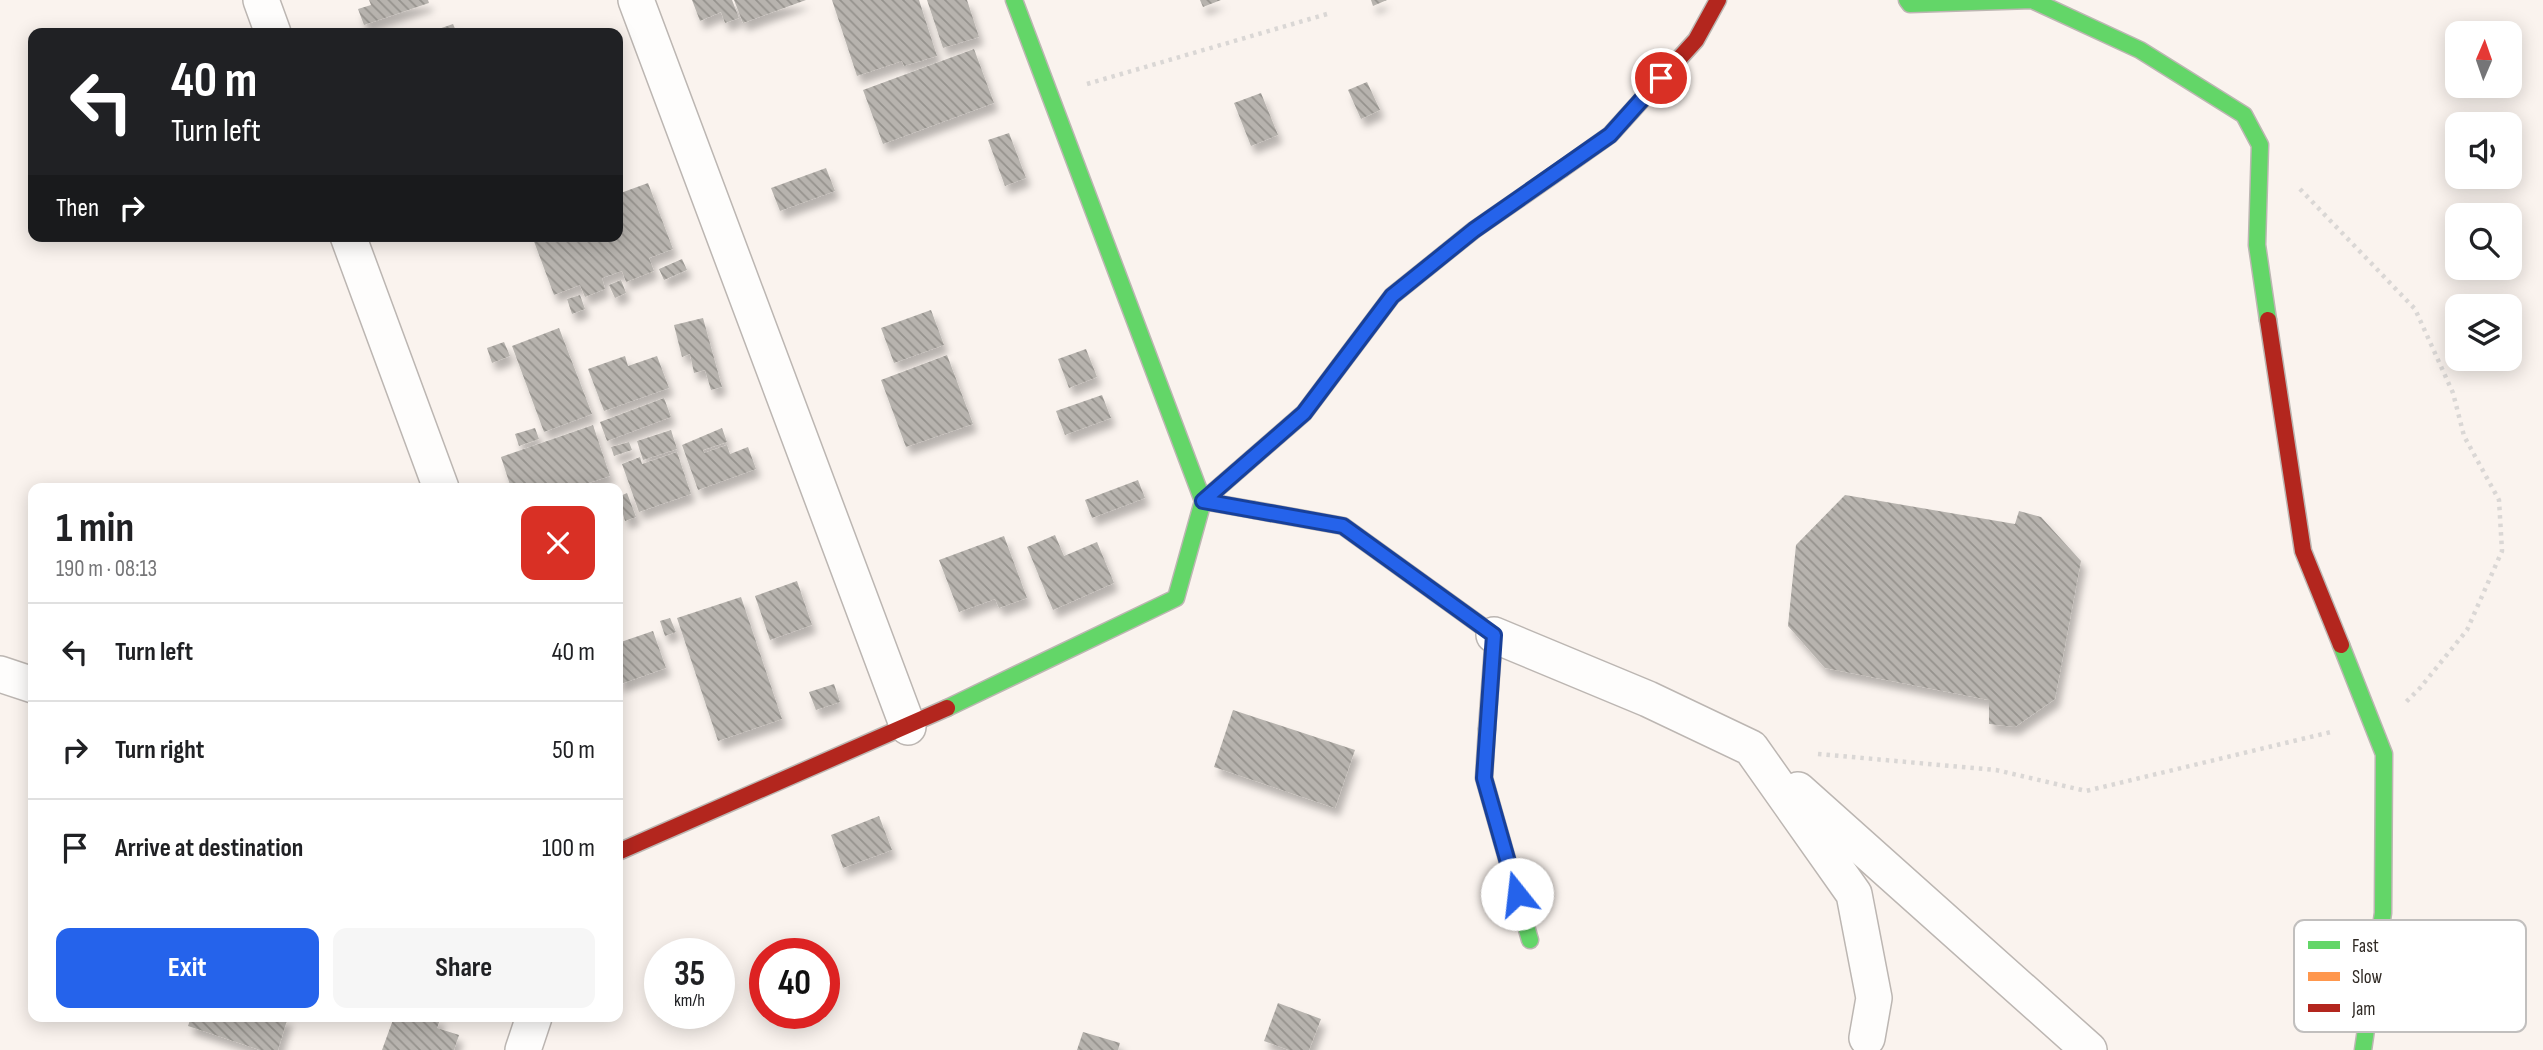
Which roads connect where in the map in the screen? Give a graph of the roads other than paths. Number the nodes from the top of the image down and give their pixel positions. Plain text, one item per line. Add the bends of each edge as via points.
1 (261, 0) edge
2 (636, 0) edge
3 (1014, 0) edge
4 (1718, 0) edge
5 (1907, 0) edge
6 (271, 28) edge
7 (350, 242) edge
8 (439, 483) edge
9 (1203, 501) junction
10 (1494, 635) junction
11 (0, 674) edge
12 (28, 683) edge
13 (908, 727) junction
14 (1751, 748) junction
15 (623, 850) edge
16 (2382, 920) edge
17 (1531, 940) dead end
18 (532, 1022) edge
19 (2366, 1032) edge
20 (1867, 1038) dead end
21 (523, 1050) edge
22 (2089, 1050) edge
23 (2363, 1050) edge

1 - 6 street
2 - 13 street
3 - 9 street
4 - 9 street via 1696,40 1610,135 1474,230 1392,296 1304,413
5 - 16 street via 1910,4 2032,0 2140,50 2244,115 2260,145 2257,245 2303,551 2384,754
7 - 8 street
9 - 10 street via 1343,526
9 - 13 street via 1176,598
10 - 14 street
10 - 17 street via 1484,778
11 - 12 street
13 - 15 street
14 - 20 street via 1854,894 1874,998
14 - 22 street
18 - 21 street
19 - 23 street

